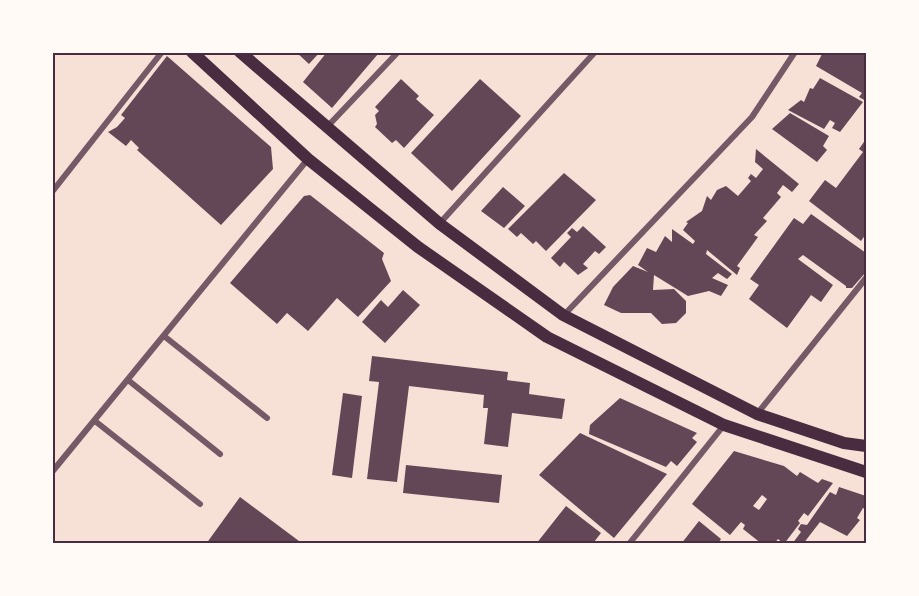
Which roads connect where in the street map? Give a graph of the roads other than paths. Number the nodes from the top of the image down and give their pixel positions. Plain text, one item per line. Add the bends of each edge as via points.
1 (162, 52) edge
2 (192, 52) edge
3 (240, 52) edge
4 (398, 52) edge
5 (595, 52) edge
6 (795, 52) edge
7 (326, 129) junction
8 (308, 159) junction
9 (52, 192) edge
10 (440, 224) junction
11 (867, 278) edge
12 (563, 315) junction
13 (164, 336) junction
14 (128, 380) junction
15 (757, 414) junction
16 (267, 418) dead end
17 (95, 421) junction
18 (724, 425) junction
19 (867, 446) edge
20 (220, 454) dead end
21 (52, 472) edge
22 (867, 472) edge
23 (200, 504) dead end
24 (629, 543) edge

1 - 9 street
2 - 8 main road
3 - 7 main road
4 - 7 street
5 - 10 street
6 - 12 street via 752,117
7 - 10 main road
8 - 13 street
8 - 18 main road via 418,247 548,337
10 - 12 main road
11 - 15 street
12 - 15 main road
13 - 14 street
13 - 16 street
14 - 17 street
14 - 20 street
15 - 19 main road via 844,443
17 - 21 street
17 - 23 street
18 - 22 main road
18 - 24 street

